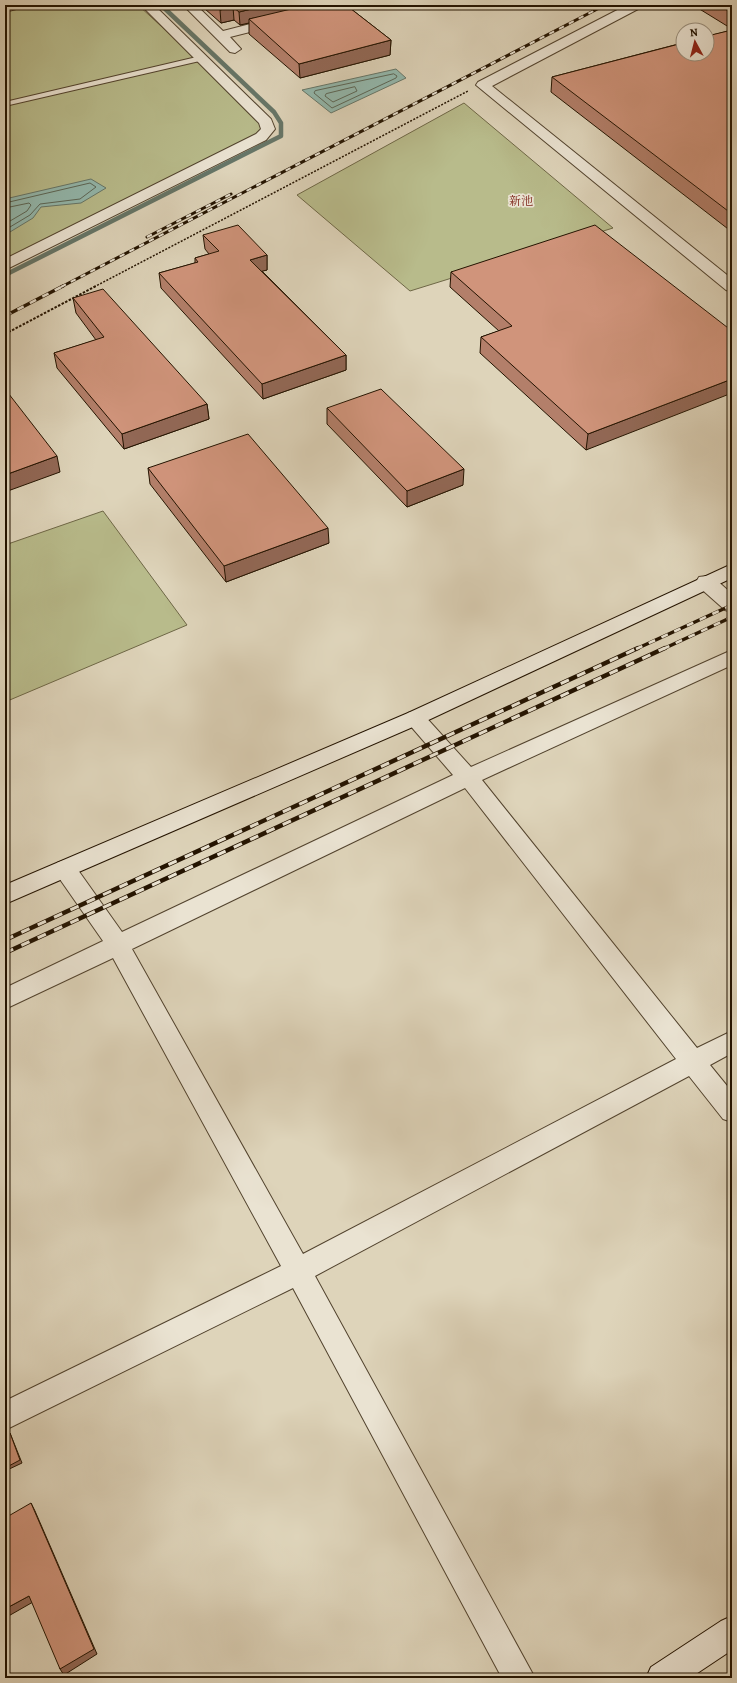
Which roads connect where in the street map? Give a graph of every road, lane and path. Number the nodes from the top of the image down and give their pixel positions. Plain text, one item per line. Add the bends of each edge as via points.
1 (28, 5) edge
2 (147, 5) edge
3 (189, 5) edge
4 (636, 5) edge
5 (5, 10) edge
6 (287, 19) edge
7 (221, 35) junction
8 (213, 55) junction
9 (483, 85) junction
10 (5, 104) edge
11 (5, 265) edge
12 (732, 287) edge
13 (5, 334) edge
14 (732, 570) edge
15 (706, 582) junction
16 (732, 605) edge
17 (732, 657) edge
18 (415, 718) junction
19 (468, 777) junction
20 (65, 869) junction
21 (5, 895) edge
22 (118, 946) junction
23 (5, 999) edge
24 (732, 1041) edge
25 (693, 1061) junction
26 (732, 1110) edge
27 (298, 1271) junction
28 (5, 1416) edge
29 (732, 1632) edge
30 (519, 1678) edge
31 (662, 1678) edge

1 - 5 lane
2 - 8 street
3 - 7 street
4 - 9 street
6 - 7 street
7 - 8 street via 235,49
8 - 10 lane
8 - 11 street via 266,122 268,129 261,137
9 - 12 street
9 - 13 path
14 - 15 street
15 - 16 street
15 - 18 street
17 - 19 street
18 - 19 street
18 - 20 street
19 - 22 street
19 - 25 street
20 - 21 street
20 - 22 street
22 - 23 street
22 - 27 street
24 - 25 street
25 - 26 street
25 - 27 street
27 - 28 street
27 - 30 street
29 - 31 street

